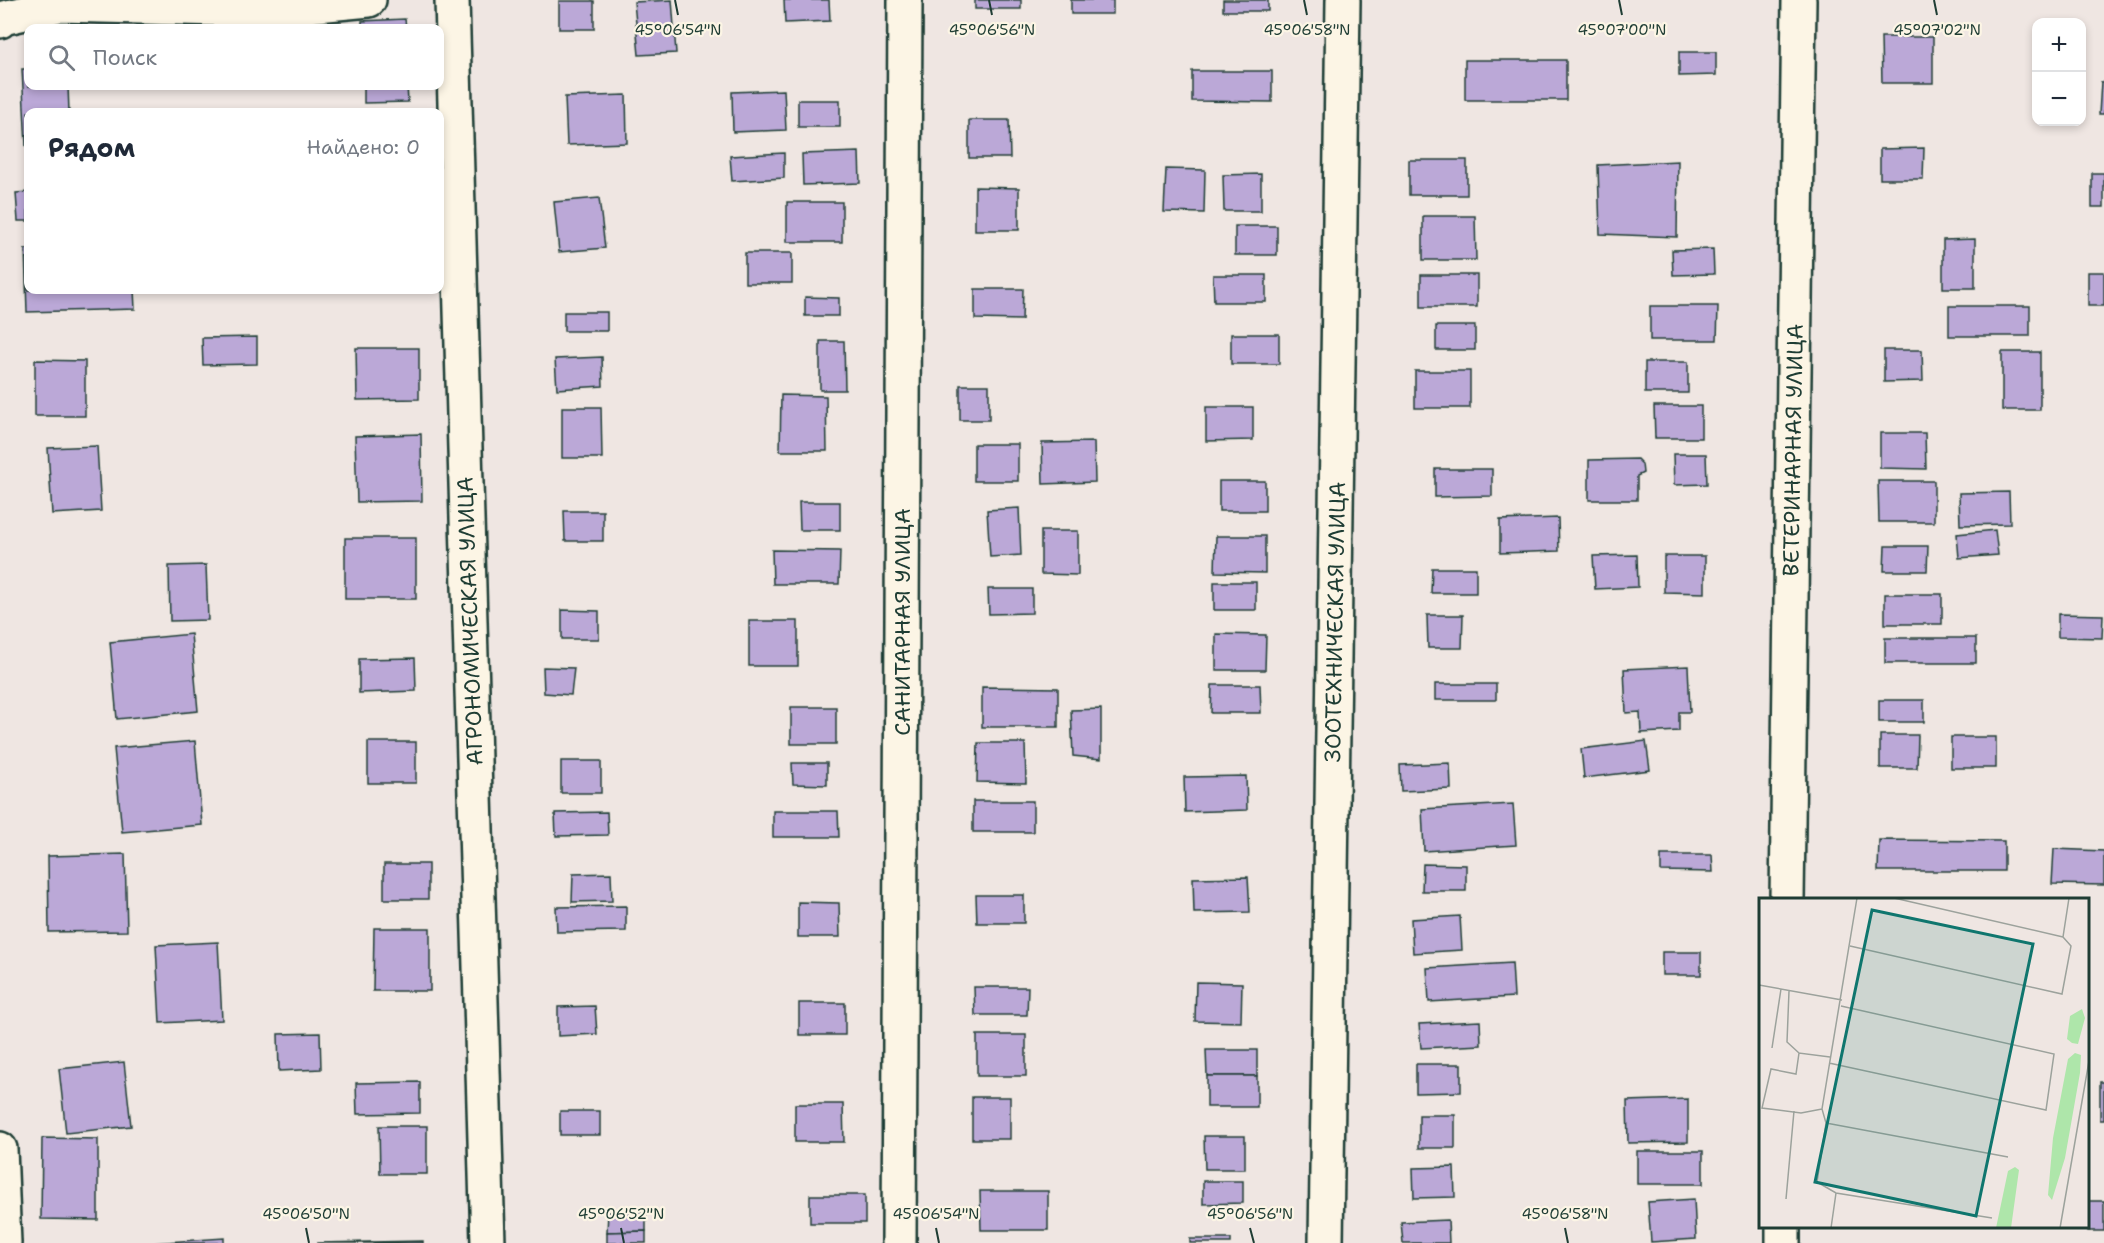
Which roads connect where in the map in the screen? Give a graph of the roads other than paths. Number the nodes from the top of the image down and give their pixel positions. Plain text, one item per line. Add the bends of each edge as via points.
1 (369, 0) edge
2 (452, 0) edge
3 (905, 0) edge
4 (1343, 0) edge
5 (1799, 0) edge
6 (0, 21) edge
7 (1787, 898) edge
8 (0, 1149) edge
9 (4, 1243) edge
10 (488, 1243) edge
11 (899, 1243) edge
12 (1326, 1243) edge

1 - 6 street via 264,10 60,5
2 - 10 street, АГРОНОМИЧЕСКАЯ УЛИЦА
3 - 11 street, САНИТАРНАЯ УЛИЦА
4 - 12 street, ЗООТЕХНИЧЕСКАЯ УЛИЦА
5 - 7 street, ВЕТЕРИНАРНАЯ УЛИЦА
8 - 9 street

